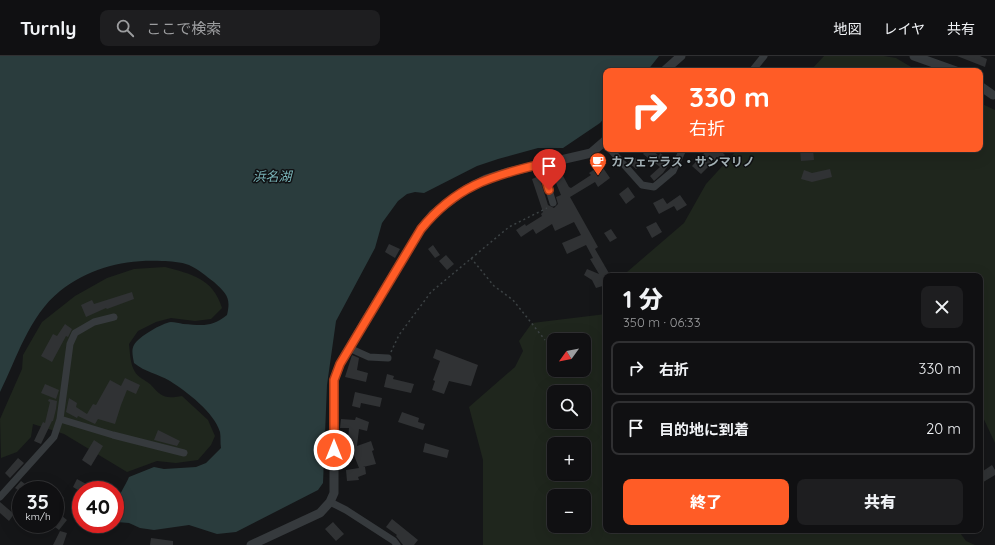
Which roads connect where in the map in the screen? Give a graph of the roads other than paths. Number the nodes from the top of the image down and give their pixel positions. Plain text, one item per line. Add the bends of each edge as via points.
1 (681, 56) edge
2 (764, 56) edge
3 (914, 56) edge
4 (667, 68) edge
5 (754, 68) edge
6 (948, 68) edge
7 (983, 88) edge
8 (994, 96) edge
9 (603, 146) edge
10 (613, 152) edge
11 (682, 152) edge
12 (541, 164) junction
13 (553, 203) road end
14 (114, 317) dead end
15 (349, 348) junction
16 (388, 358) road end
17 (60, 419) junction
18 (184, 453) dead end
19 (0, 497) edge
20 (330, 502) junction
21 (251, 545) edge
22 (397, 545) edge

1 - 4 street
2 - 5 street
3 - 6 street
7 - 8 street
9 - 12 street via 591,153
10 - 11 street via 642,185 654,187 673,171
12 - 13 street
12 - 15 street via 486,179 464,190 433,214 421,229
14 - 17 street via 94,322 75,333 70,344
15 - 16 street via 369,357
15 - 20 street via 334,380 334,493
17 - 18 street
17 - 19 street via 54,437
20 - 21 street via 320,513
20 - 22 street

